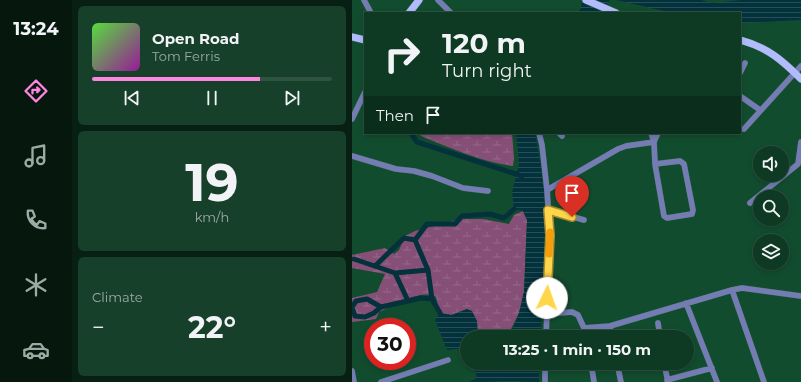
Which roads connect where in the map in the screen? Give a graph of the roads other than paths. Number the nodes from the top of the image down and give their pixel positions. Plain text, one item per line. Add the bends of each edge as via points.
1 (364, 0) edge
2 (420, 0) edge
3 (438, 0) edge
4 (586, 0) edge
5 (370, 12) edge
6 (410, 12) edge
7 (450, 12) edge
8 (610, 12) edge
9 (352, 37) edge
10 (364, 40) edge
11 (741, 40) edge
12 (745, 63) dead end
13 (801, 66) edge
14 (741, 71) edge
15 (794, 73) junction
16 (801, 79) edge
17 (364, 94) edge
18 (741, 97) edge
19 (760, 110) junction
20 (352, 119) edge
21 (744, 129) dead end
22 (539, 134) edge
23 (651, 134) edge
24 (658, 134) edge
25 (654, 142) junction
26 (801, 142) edge
27 (352, 156) edge
28 (655, 164) junction
29 (547, 190) junction
30 (488, 191) dead end
31 (750, 203) dead end
32 (548, 210) junction
33 (584, 220) dead end
34 (732, 290) junction
35 (801, 296) edge
36 (686, 303) junction
37 (546, 314) junction
38 (658, 324) dead end
39 (610, 326) junction
40 (584, 328) joint
41 (546, 330) edge
42 (611, 330) edge
43 (659, 330) edge
44 (448, 360) dead end
45 (712, 368) junction
46 (545, 370) edge
47 (592, 370) edge
48 (618, 370) edge
49 (666, 370) edge
50 (352, 371) edge
51 (668, 381) edge
52 (354, 382) edge
53 (381, 382) edge
54 (545, 382) edge
55 (594, 382) edge
56 (621, 382) edge
57 (717, 382) edge
58 (764, 382) edge

1 - 5 street
2 - 6 main road
3 - 7 street
4 - 8 main road
9 - 10 main road
11 - 15 main road via 766,49
12 - 14 street
13 - 15 street
15 - 16 main road
15 - 19 street
17 - 20 street
18 - 19 street
19 - 21 street
22 - 29 street
23 - 25 street
24 - 25 street
25 - 28 street
25 - 29 street via 618,149
26 - 31 street via 798,164
27 - 30 street via 432,176 463,188
28 - 28 street via 680,161 684,164 692,214 667,218 664,216
29 - 32 street
32 - 33 street
32 - 37 street via 550,235
34 - 35 street via 742,288
34 - 36 street
34 - 58 street
36 - 39 street
36 - 45 street
37 - 40 street via 572,312 578,315
37 - 41 street
38 - 43 street
39 - 40 street
39 - 42 street
44 - 53 street
45 - 51 street
45 - 57 street
46 - 54 street
47 - 55 street
48 - 56 street
49 - 51 street
50 - 52 street

